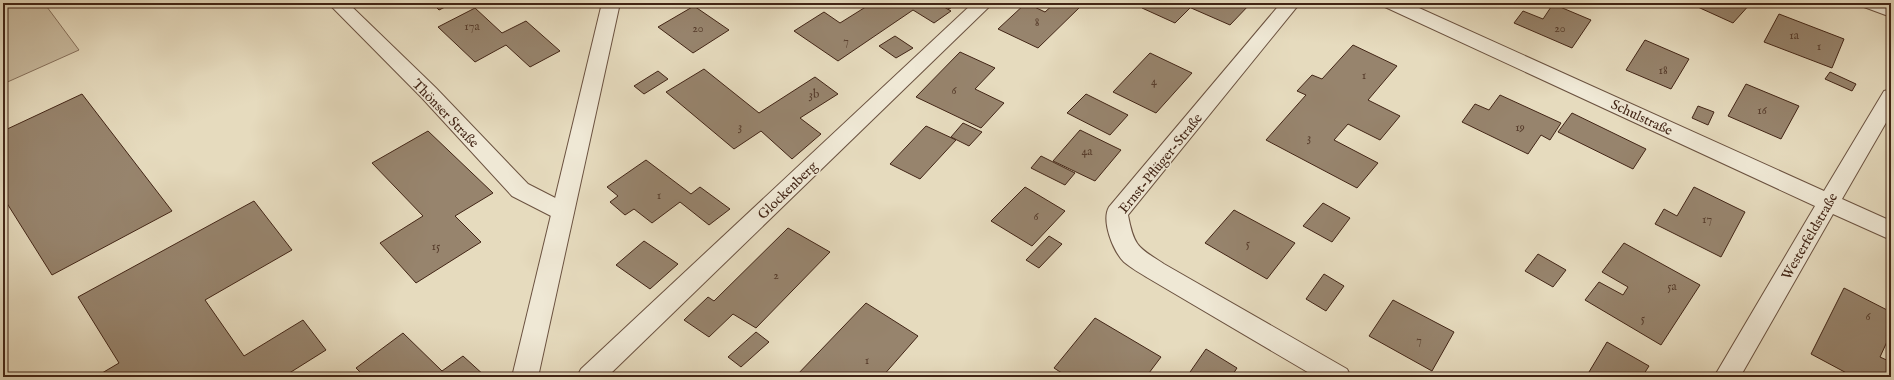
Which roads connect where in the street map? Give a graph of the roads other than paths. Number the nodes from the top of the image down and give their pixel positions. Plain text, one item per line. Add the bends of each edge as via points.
1 (337, 3) edge
2 (611, 3) edge
3 (984, 3) edge
4 (1291, 3) edge
5 (1392, 3) edge
6 (1871, 3) edge
7 (1891, 11) edge
8 (1891, 96) edge
9 (1829, 203) junction
10 (563, 212) junction
11 (1891, 231) edge
12 (525, 377) edge
13 (590, 377) edge
14 (1338, 377) edge
15 (1727, 377) edge

1 - 10 street, Thönser Straße via 429,93 520,190
2 - 10 street
3 - 13 street, Glockenberg
4 - 14 street, Ernst-Pflüger-Straße via 1117,213 1121,238 1132,254 1156,271
5 - 9 street, Schulstraße
6 - 7 street
8 - 9 street, Westerfeldstraße
9 - 11 street, Schulstraße
9 - 15 street, Westerfeldstraße
10 - 12 street

